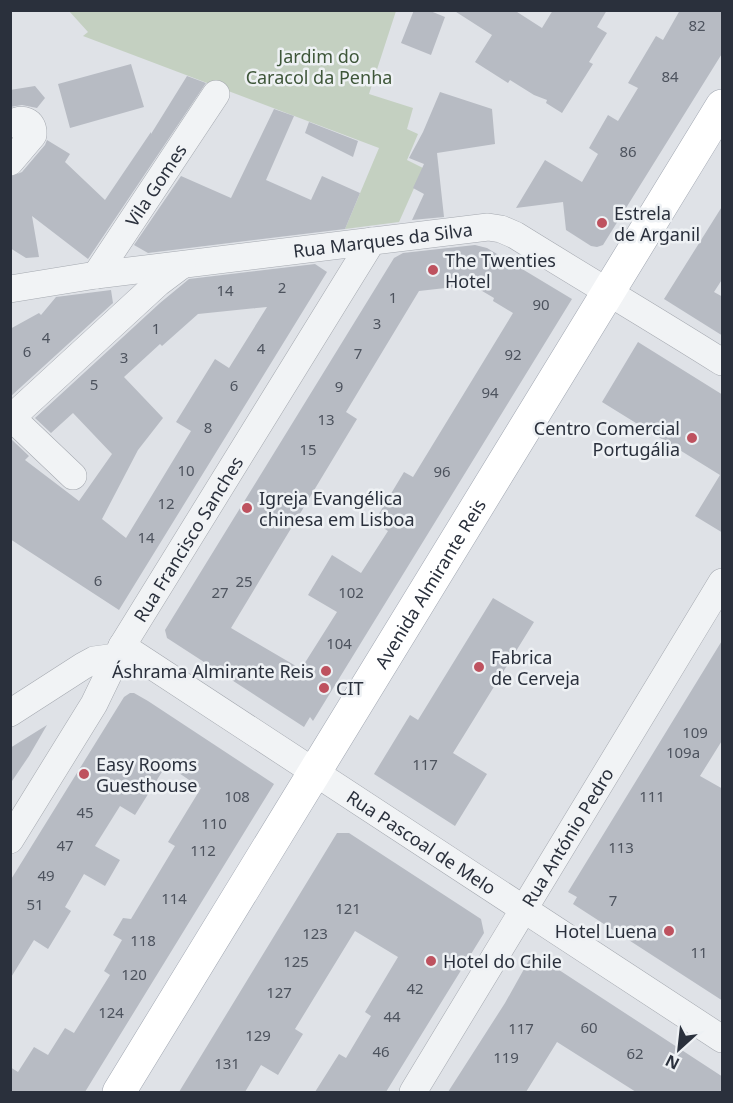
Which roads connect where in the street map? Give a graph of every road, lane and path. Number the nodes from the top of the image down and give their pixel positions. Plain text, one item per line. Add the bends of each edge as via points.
1 (216, 94) dead end
2 (723, 106) edge
3 (10, 124) edge
4 (723, 150) edge
5 (10, 162) edge
6 (372, 241) junction
7 (182, 265) junction
8 (96, 275) junction
9 (10, 289) edge
10 (618, 298) junction
11 (723, 362) edge
12 (11, 419) edge
13 (73, 476) dead end
14 (723, 582) edge
15 (122, 647) junction
16 (10, 713) edge
17 (324, 779) junction
18 (10, 840) edge
19 (525, 910) junction
20 (723, 1039) edge
21 (119, 1092) edge
22 (145, 1092) edge
23 (413, 1092) edge

1 - 8 street, Vila Gomes
2 - 10 main road, Avenida Almirante Reis
3 - 5 street via 23,119 33,130
4 - 10 main road, Avenida Almirante Reis
6 - 7 street, Rua Marques da Silva
6 - 10 street, Rua Marques da Silva via 488,227 501,230
6 - 15 street, Rua Francisco Sanches
7 - 8 street, Rua Marques da Silva
7 - 12 street
8 - 9 street, Rua Marques da Silva
10 - 11 street, Rua Marques da Silva
10 - 17 main road, Avenida Almirante Reis
12 - 13 street
14 - 19 street, Rua António Pedro
15 - 16 street via 83,666
15 - 17 street, Rua Pascoal de Melo
15 - 18 street, Rua Francisco Sanches via 94,704
17 - 19 street, Rua Pascoal de Melo
17 - 21 main road, Avenida Almirante Reis
17 - 22 main road, Avenida Almirante Reis
19 - 20 street, Rua Pascoal de Melo
19 - 23 street, Rua António Pedro

